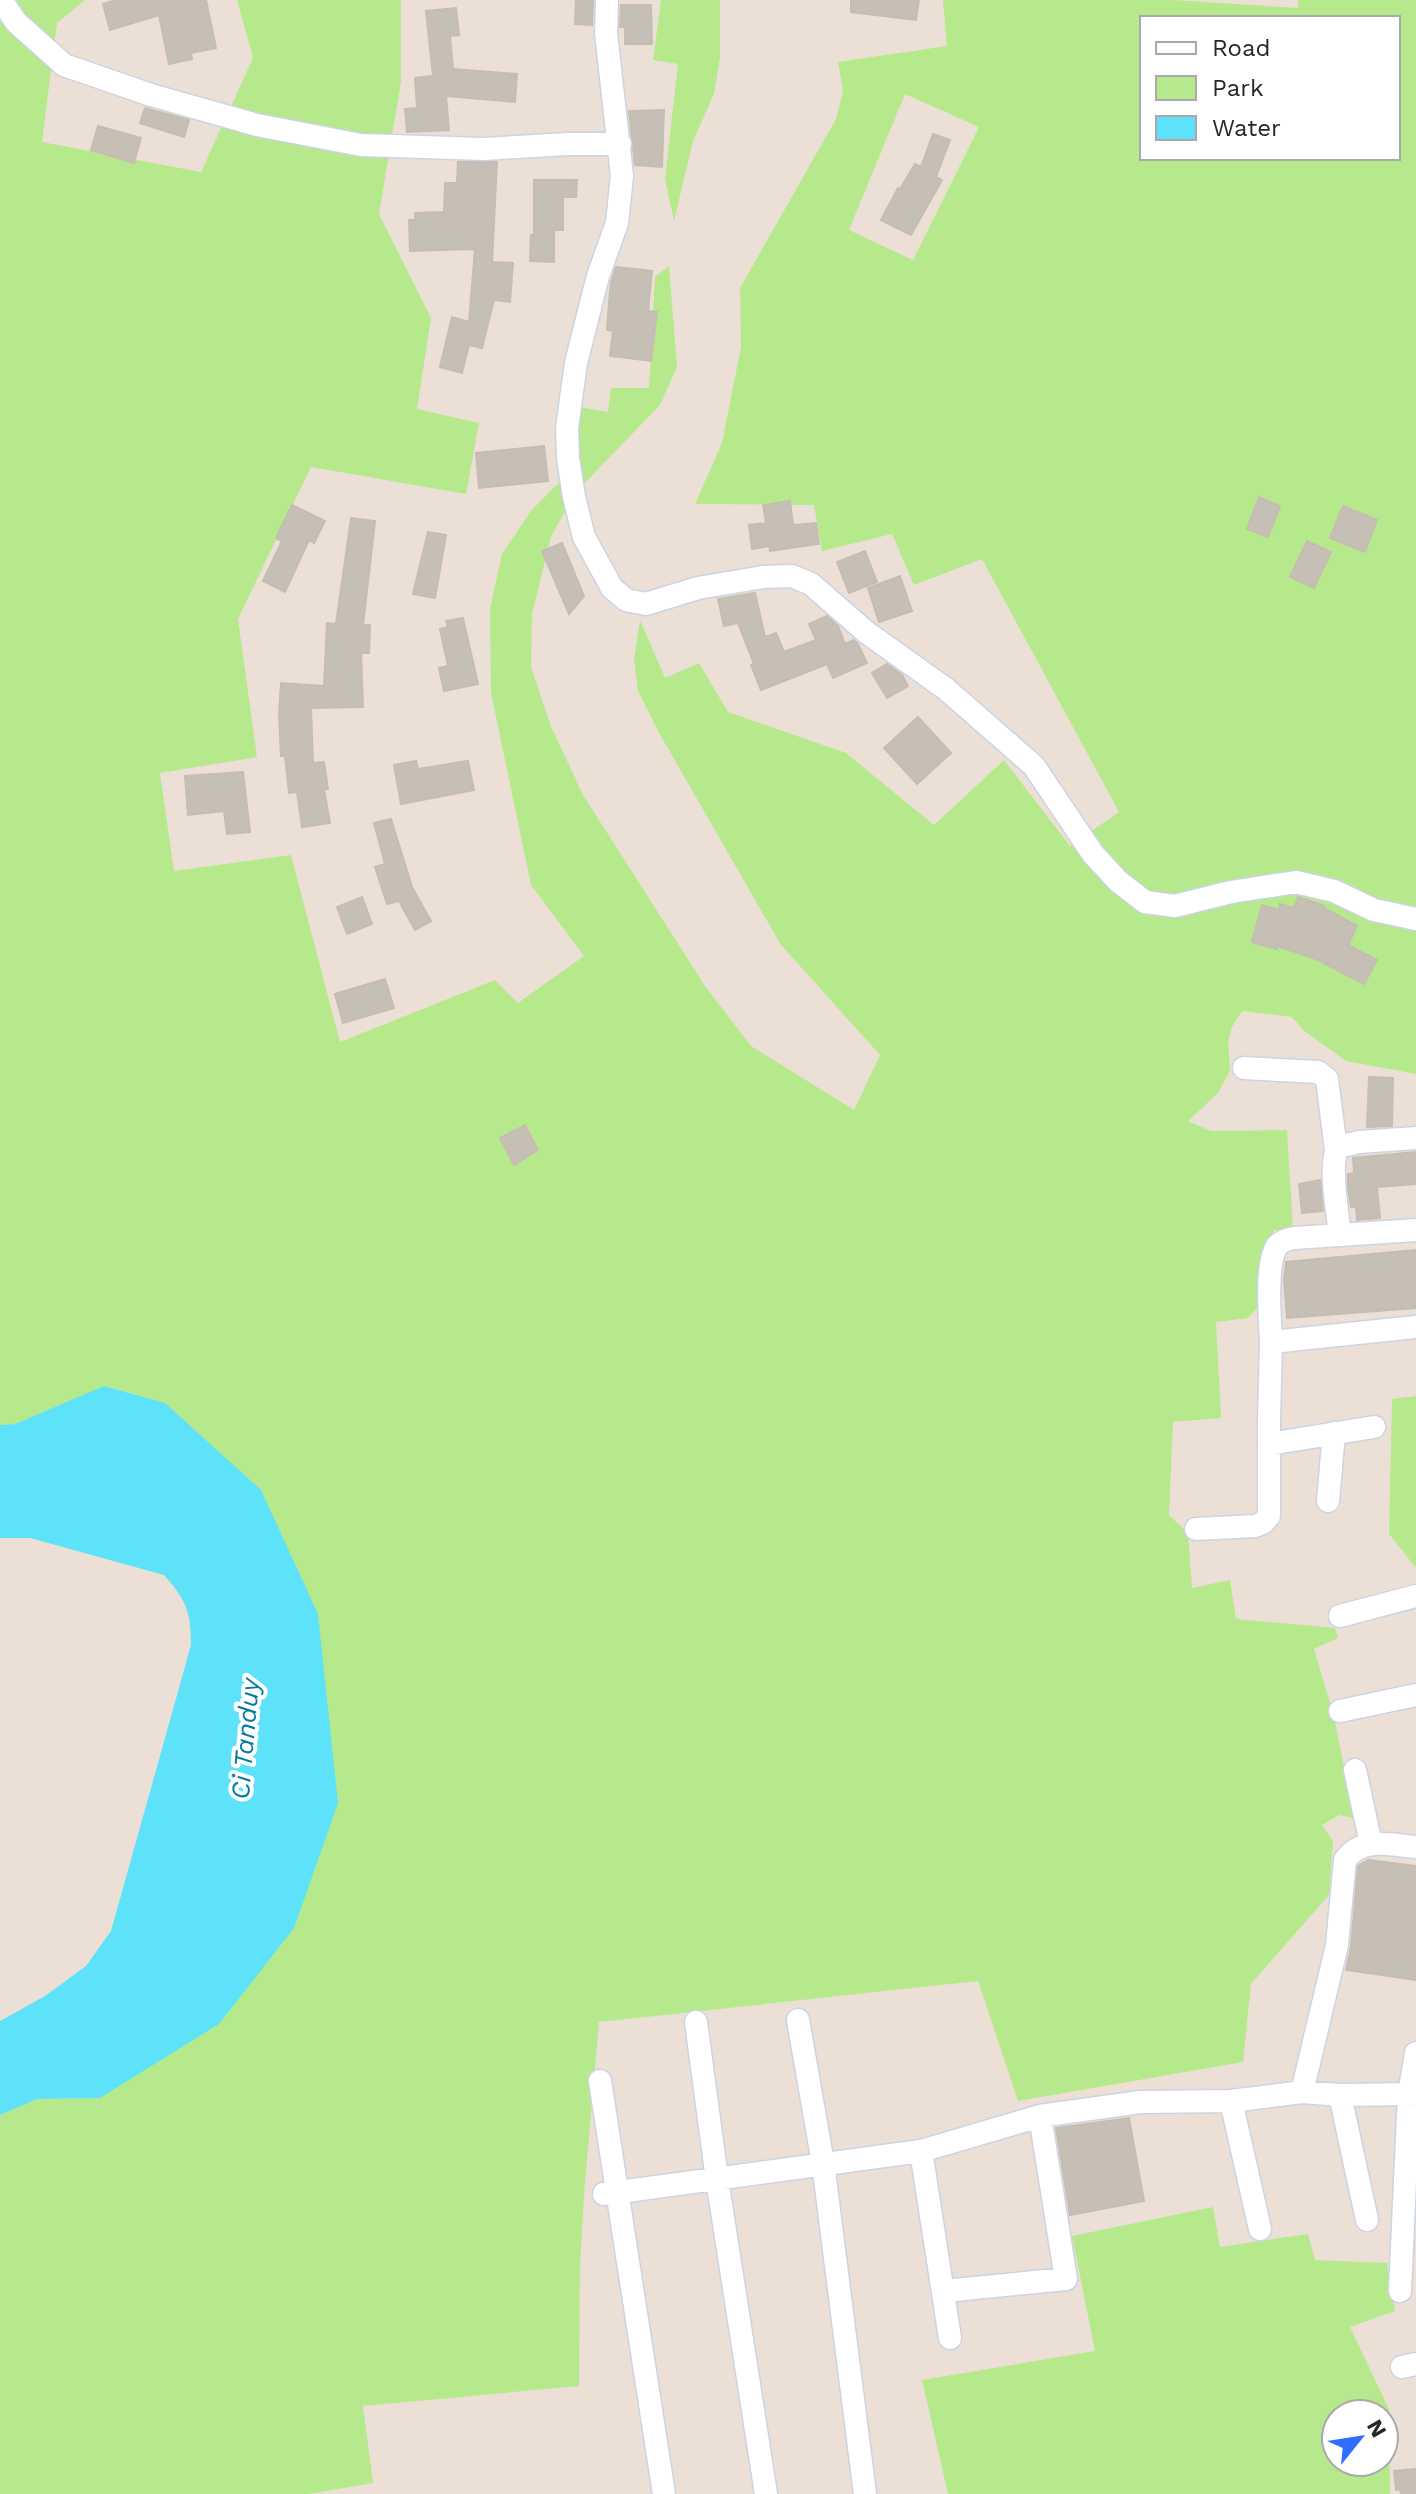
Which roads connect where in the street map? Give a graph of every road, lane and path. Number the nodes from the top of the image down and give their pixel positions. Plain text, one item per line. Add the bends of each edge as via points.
1 (1, 0) edge
2 (607, 0) edge
3 (620, 144) junction
4 (1416, 919) edge
5 (1244, 1068) dead end
6 (1416, 1138) edge
7 (1336, 1150) junction
8 (1416, 1230) edge
9 (1340, 1235) junction
10 (1416, 1327) edge
11 (1271, 1342) junction
12 (1374, 1427) dead end
13 (1334, 1433) junction
14 (1269, 1444) junction
15 (1328, 1501) dead end
16 (1196, 1529) dead end
17 (1416, 1596) edge
18 (1340, 1616) dead end
19 (1416, 1695) edge
20 (1340, 1711) dead end
21 (1355, 1770) dead end
22 (1371, 1844) junction
23 (1416, 1847) edge
24 (798, 2020) dead end
25 (696, 2022) dead end
26 (1416, 2053) edge
27 (600, 2081) dead end
28 (1302, 2092) junction
29 (1412, 2094) edge
30 (1340, 2095) junction
31 (1231, 2101) junction
32 (1040, 2116) junction
33 (921, 2151) junction
34 (823, 2163) junction
35 (717, 2179) junction
36 (611, 2193) junction
37 (1367, 2220) dead end
38 (1260, 2229) dead end
39 (944, 2291) junction
40 (1400, 2291) dead end
41 (950, 2338) dead end
42 (664, 2494) edge
43 (766, 2494) edge
44 (865, 2494) edge

1 - 3 street via 16,22 64,65 257,125 361,145 484,149
2 - 3 street
3 - 4 street via 617,223 576,363 567,428 584,537 612,588 626,600 646,604 763,577 792,576 811,584 866,632 946,689 1034,766 1093,854 1145,902 1175,906 1296,882
5 - 7 street via 1323,1074
6 - 7 street via 1342,1145
7 - 9 street
8 - 9 street
9 - 11 street via 1294,1238 1277,1247 1268,1303
10 - 11 street
11 - 14 street
12 - 13 street
13 - 14 street
13 - 15 street
14 - 16 street via 1266,1521
17 - 18 street
19 - 20 street
21 - 22 street
22 - 23 street
22 - 28 street via 1359,1846 1345,1860 1337,1945
24 - 34 street
25 - 35 street
26 - 29 street
27 - 36 street
28 - 30 street
28 - 31 street
29 - 30 street
29 - 40 street
30 - 37 street
31 - 32 street via 1140,2102
31 - 38 street
32 - 33 street
32 - 39 street via 1066,2279
33 - 34 street
33 - 39 street
34 - 35 street
34 - 44 street
35 - 36 street
35 - 43 street
36 - 42 street
39 - 41 street

